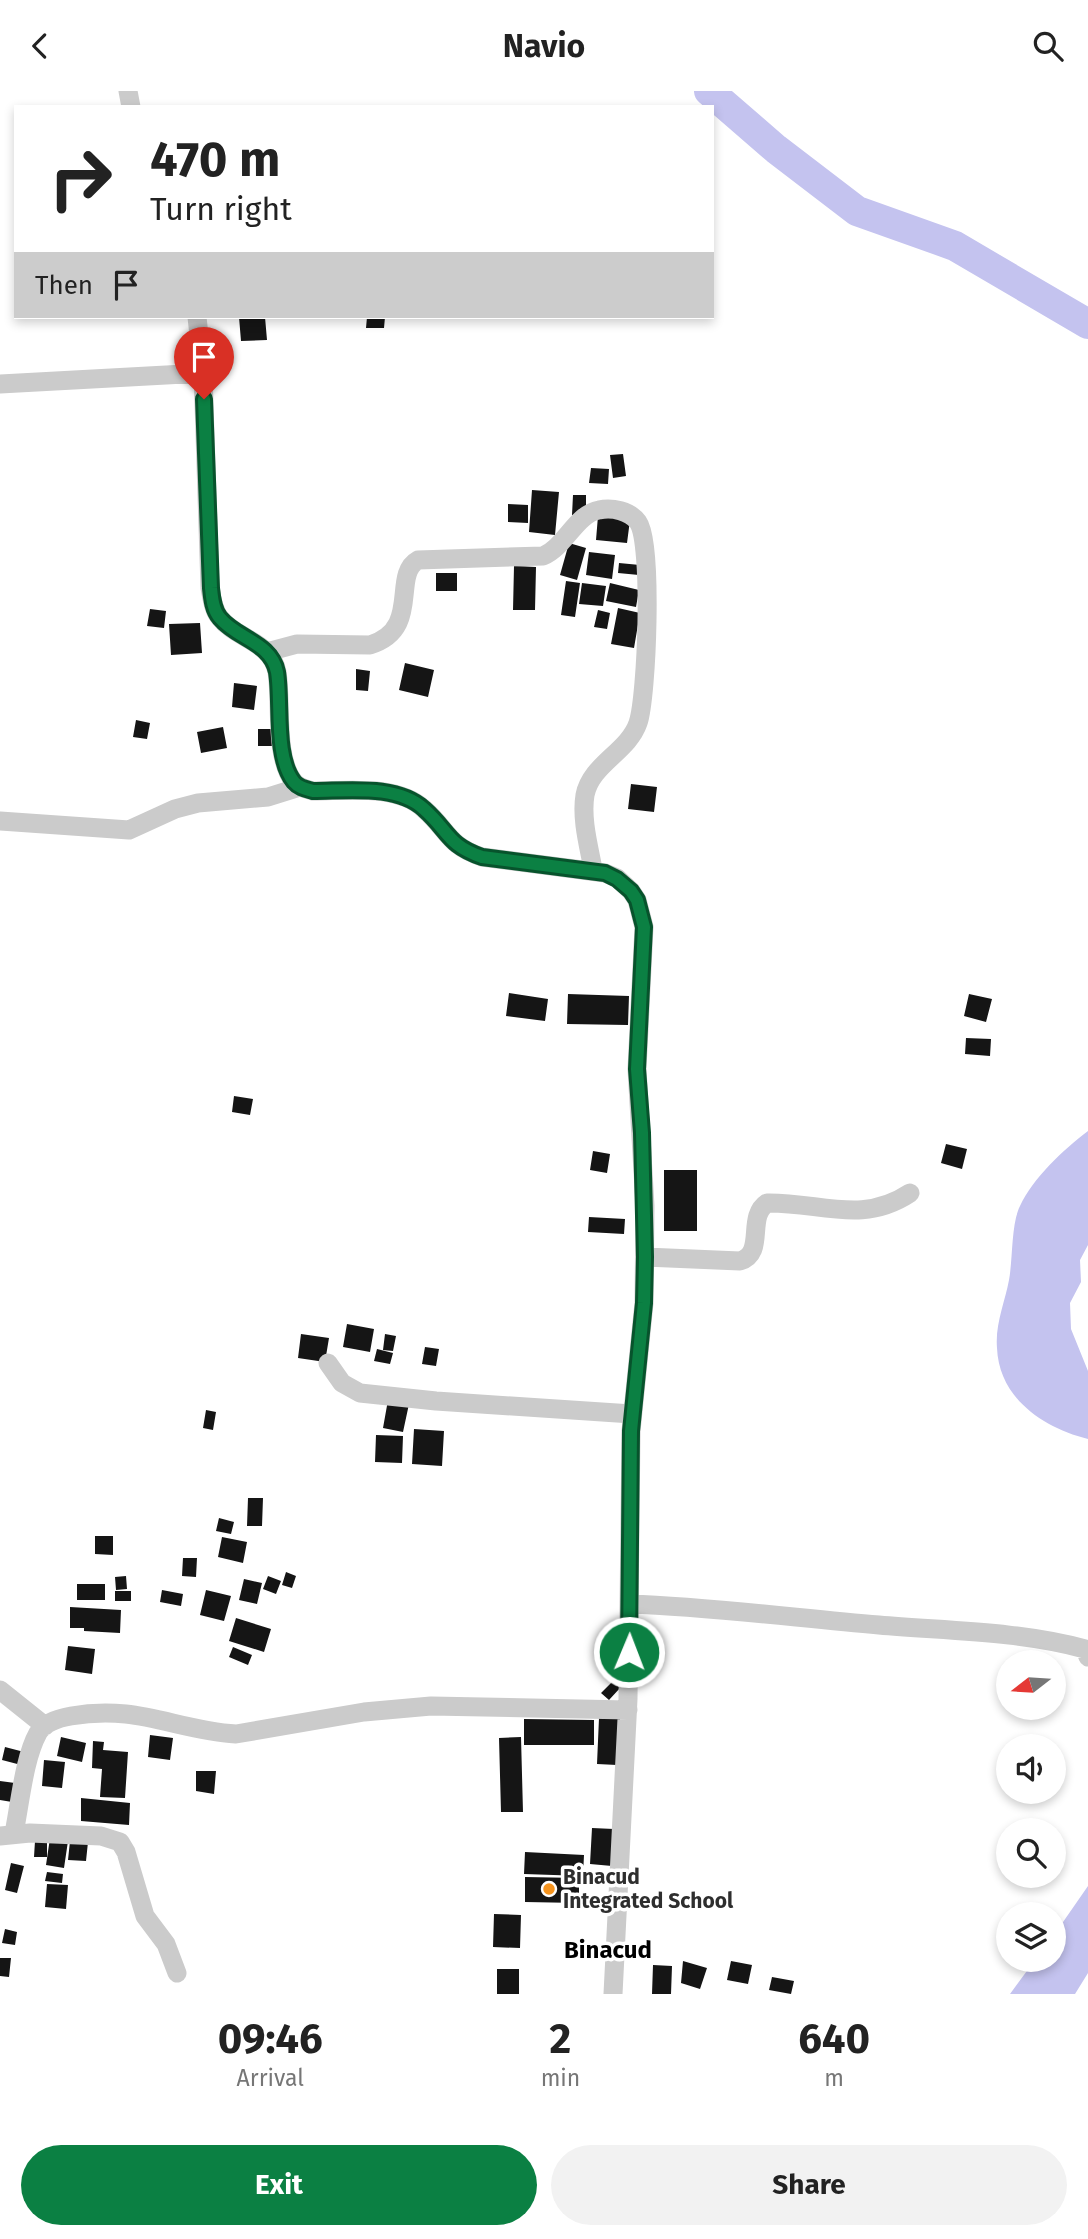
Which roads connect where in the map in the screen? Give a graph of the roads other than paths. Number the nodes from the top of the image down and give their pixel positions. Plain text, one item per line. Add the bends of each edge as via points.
1 (197, 319) edge
2 (203, 373) junction
3 (0, 384) edge
4 (267, 652) junction
5 (300, 787) junction
6 (0, 821) edge
7 (593, 869) junction
8 (910, 1193) dead end
9 (645, 1257) junction
10 (328, 1363) dead end
11 (632, 1414) junction
12 (630, 1604) junction
13 (1088, 1657) edge
14 (0, 1690) edge
15 (628, 1710) junction
16 (45, 1725) junction
17 (7, 1835) edge
18 (177, 1973) dead end
19 (613, 1994) edge

1 - 2 street
2 - 3 street
2 - 4 street via 214,604 223,622
4 - 5 street via 277,671 285,762
4 - 7 street via 297,644 381,642 396,628 408,573 418,561 543,556 554,552 594,511 614,509 633,517 642,531 648,580 641,707 633,733 591,779 585,795
5 - 6 street via 268,797 198,803 129,830
5 - 7 street via 397,795 425,810 444,834 467,852
7 - 9 street via 631,891 644,927 637,1079
8 - 9 street via 872,1210 767,1203 757,1213 753,1253 740,1261
9 - 11 street
10 - 11 street via 353,1392
11 - 12 street
12 - 13 street via 994,1635 1069,1645 1085,1649
12 - 15 street
14 - 16 street
15 - 16 street via 431,1706 364,1712 236,1734 144,1715 99,1711
15 - 19 street
16 - 17 street via 35,1741
17 - 18 street via 101,1836 120,1842 145,1916 166,1944

